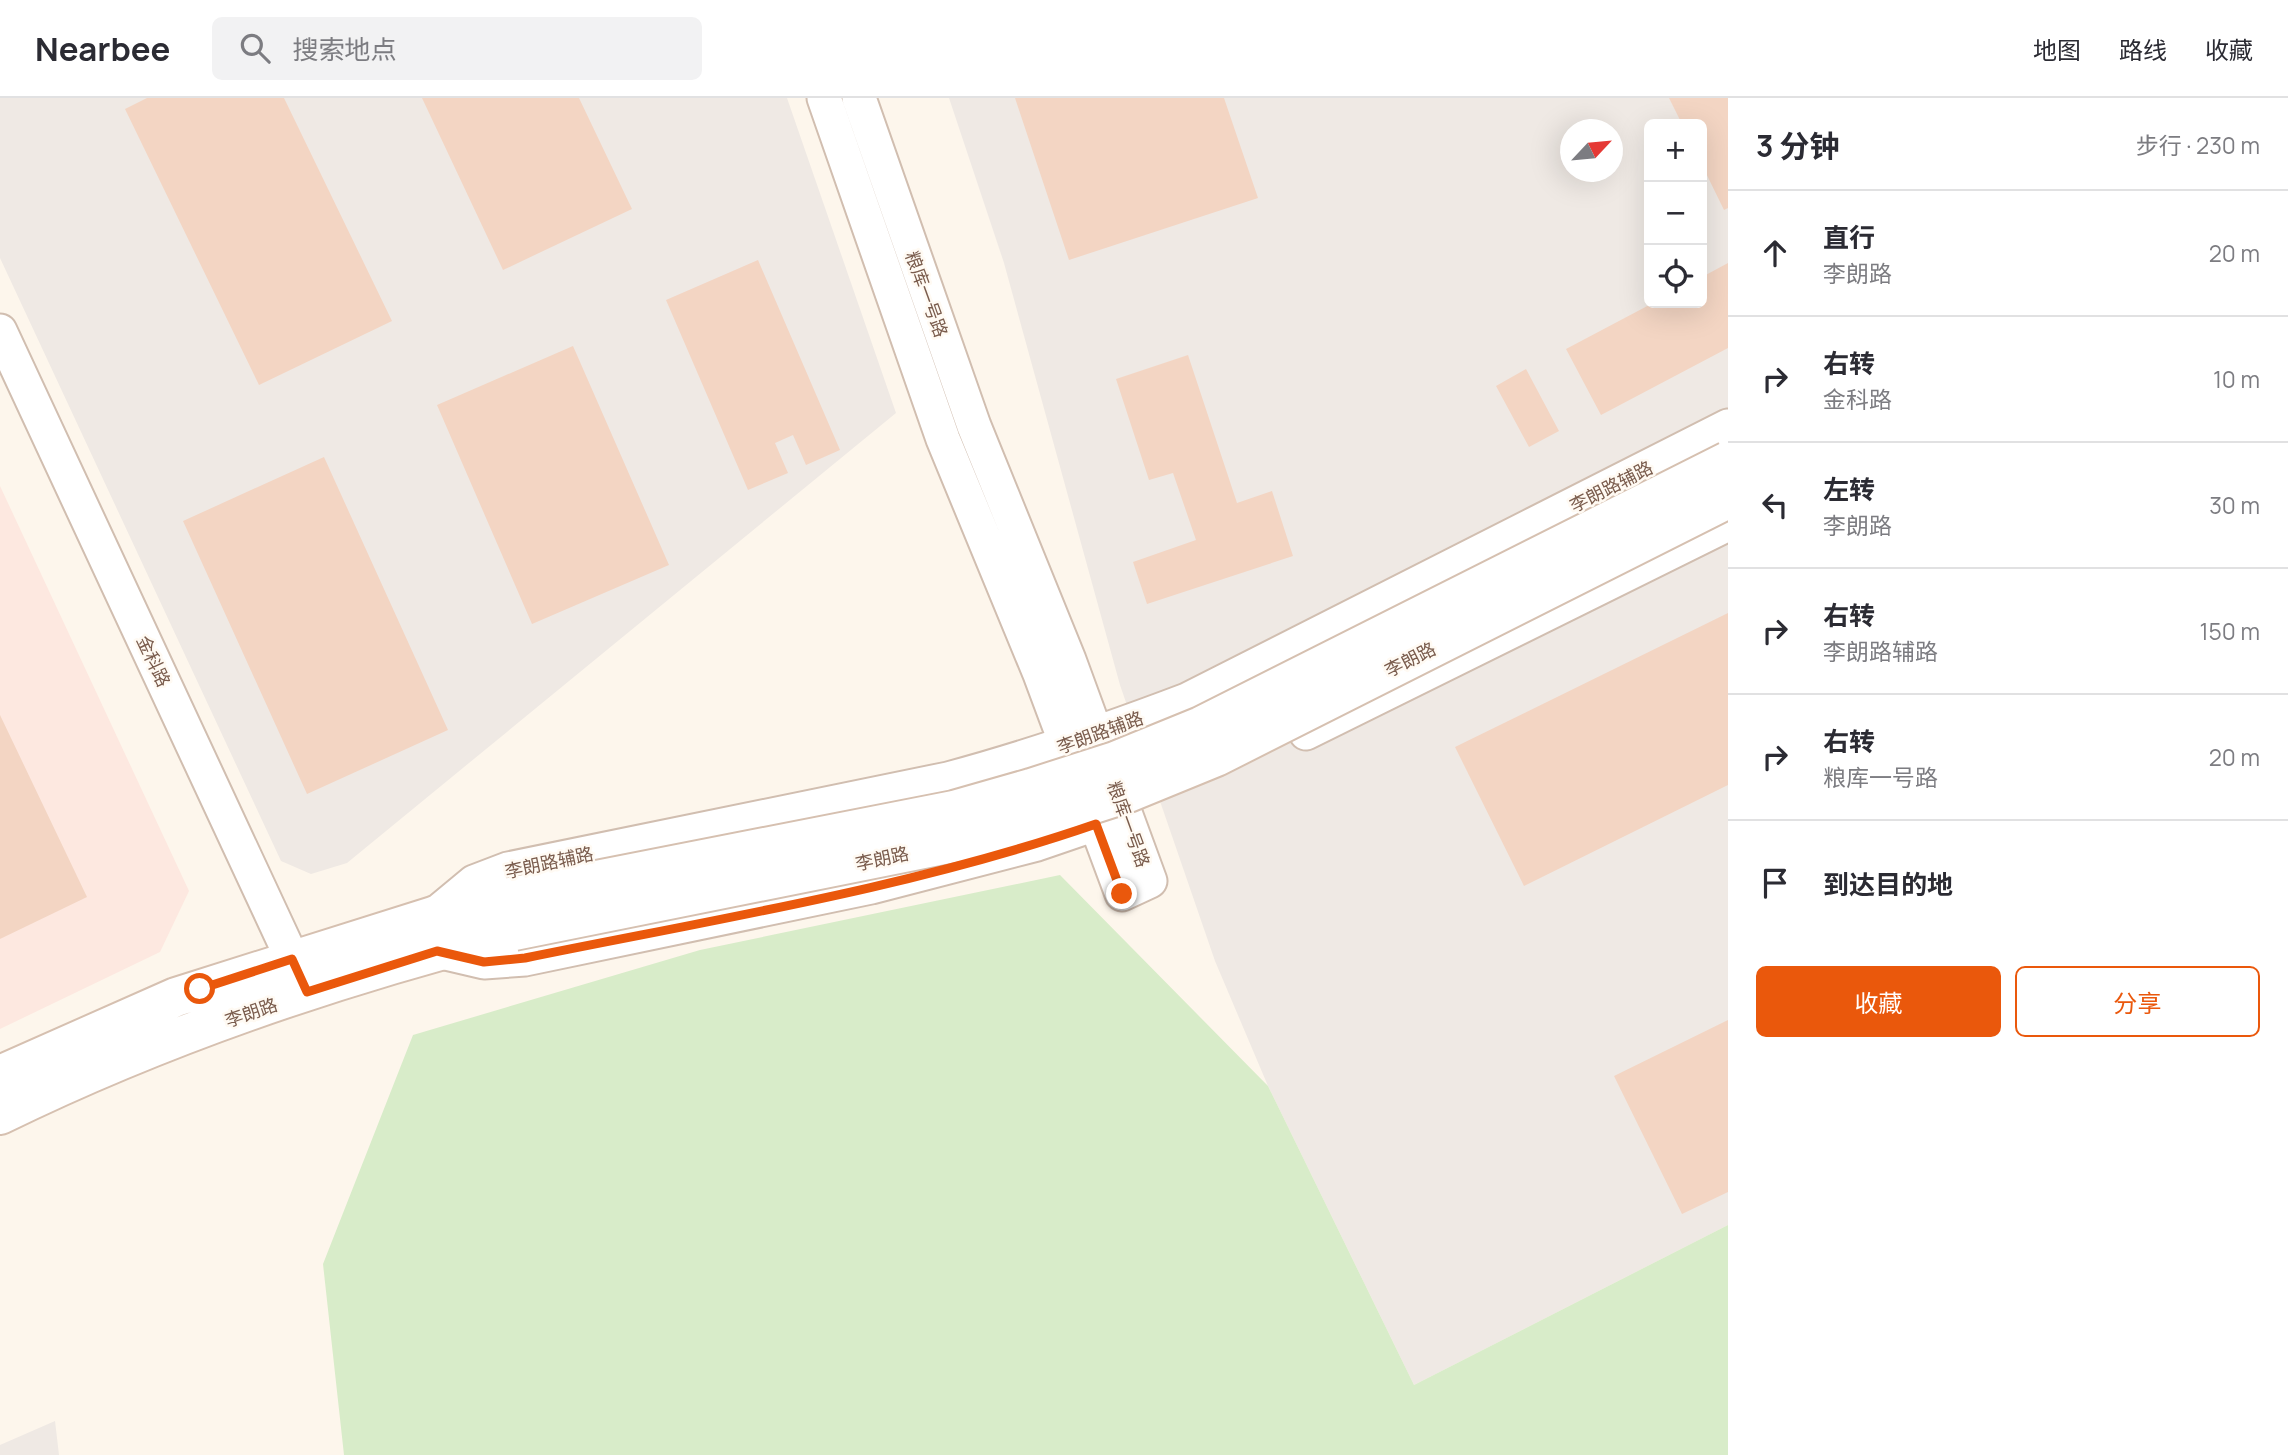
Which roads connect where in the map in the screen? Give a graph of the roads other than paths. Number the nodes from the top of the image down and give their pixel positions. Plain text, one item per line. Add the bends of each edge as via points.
1 (824, 98) edge
2 (859, 98) edge
3 (0, 331) edge
4 (1728, 426) edge
5 (1728, 461) edge
6 (1728, 499) edge
7 (1728, 524) edge
8 (1081, 739) junction
9 (1110, 819) junction
10 (512, 914) junction
11 (435, 933) junction
12 (300, 976) junction
13 (0, 1075) edge
14 (0, 1115) edge

1 - 8 street, 粮库一号路 via 943,439 1040,674
2 - 8 street, 粮库一号路 via 974,426 1069,660
3 - 12 street, 金科路
4 - 8 street, 李朗路辅路 via 1187,700
5 - 10 street, 李朗路, bridge via 1201,726 1115,761 954,810
6 - 10 street, 李朗路, bridge via 1216,757 1128,793 963,841
7 - 9 street via 1220,775
8 - 9 street, 粮库一号路
8 - 11 street, 李朗路辅路 via 948,779 508,869 474,882
9 - 11 street via 1037,844 870,887 525,958 484,962
10 - 11 street, 李朗路
11 - 12 street, 李朗路
12 - 13 street, 李朗路 via 176,997
12 - 14 street, 李朗路 via 192,1032

